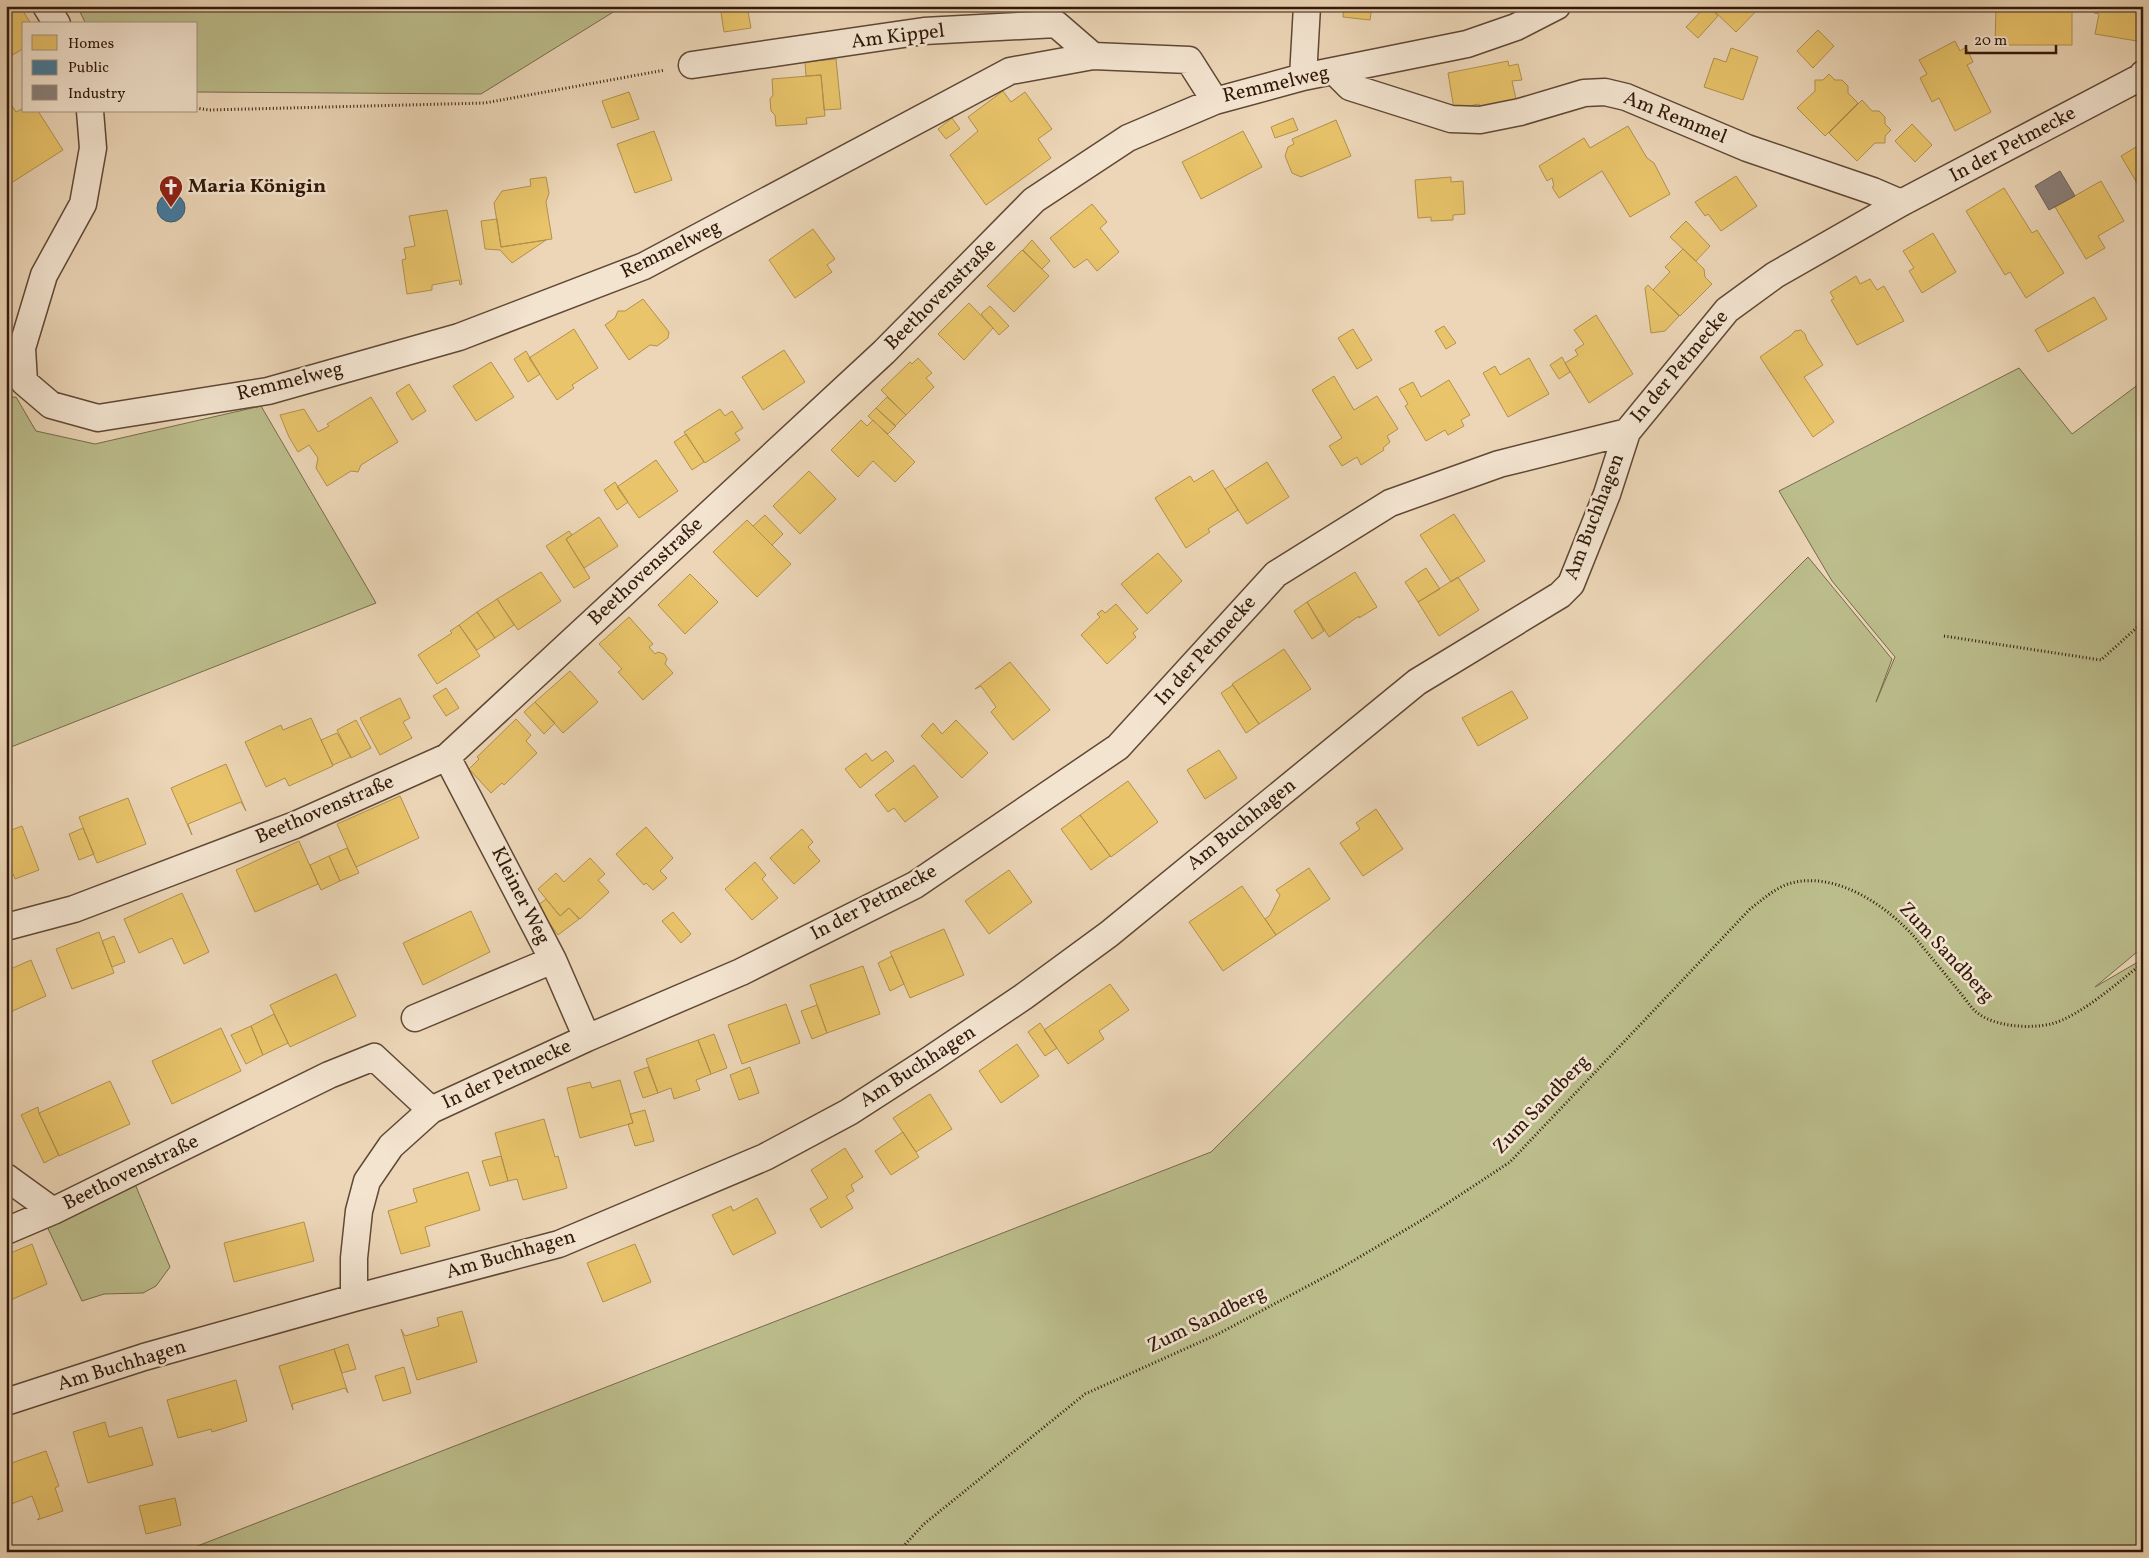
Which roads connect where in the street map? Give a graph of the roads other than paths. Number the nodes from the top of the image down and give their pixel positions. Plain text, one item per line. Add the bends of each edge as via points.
1 (46, 6) edge
2 (1307, 6) edge
3 (1557, 6) edge
4 (56, 22) edge
5 (1093, 56) junction
6 (692, 65) road end
7 (1334, 71) junction
8 (2143, 74) edge
9 (1303, 77) junction
10 (1215, 101) junction
11 (90, 112) edge
12 (1901, 203) junction
13 (1627, 432) junction
14 (447, 757) junction
15 (6, 927) edge
16 (553, 960) junction
17 (415, 1018) dead end
18 (588, 1038) junction
19 (431, 1110) junction
20 (6, 1177) edge
21 (53, 1211) junction
22 (6, 1231) edge
23 (354, 1298) junction
24 (6, 1402) edge

1 - 4 street
2 - 9 street
3 - 7 street, Remmelweg via 1516,27 1467,44
5 - 6 street, Am Kippel via 1056,24 924,31
5 - 10 street, Remmelweg via 1189,60
5 - 11 street, Remmelweg via 1010,71 644,266 459,337 268,391 98,418 51,405 24,382 22,348 44,276 83,204 93,148
7 - 9 street, Remmelweg
7 - 12 street, Am Remmel via 1350,87 1451,119 1488,119 1584,93 1619,95 1747,148
8 - 12 street, In der Petmecke
9 - 10 street, Remmelweg
10 - 14 street, Beethovenstraße via 1128,138 1034,200 884,352
12 - 13 street, In der Petmecke via 1775,275 1727,310
13 - 18 street, In der Petmecke via 1499,464 1390,504 1276,574 1118,747 914,885 741,972
13 - 23 street, Am Buchhagen via 1607,494 1578,566 1570,584 1560,595 1417,682 1108,934 928,1062 849,1112 765,1157 559,1244
14 - 15 street, Beethovenstraße via 295,825 74,909
14 - 16 street, Kleiner Weg
16 - 17 street
16 - 18 street, Kleiner Weg
18 - 19 street, In der Petmecke
19 - 21 street, Beethovenstraße via 374,1057 329,1075
19 - 23 street, In der Petmecke via 391,1146 367,1182 359,1211
20 - 21 street
21 - 22 street, Beethovenstraße
23 - 24 street, Am Buchhagen via 144,1357

